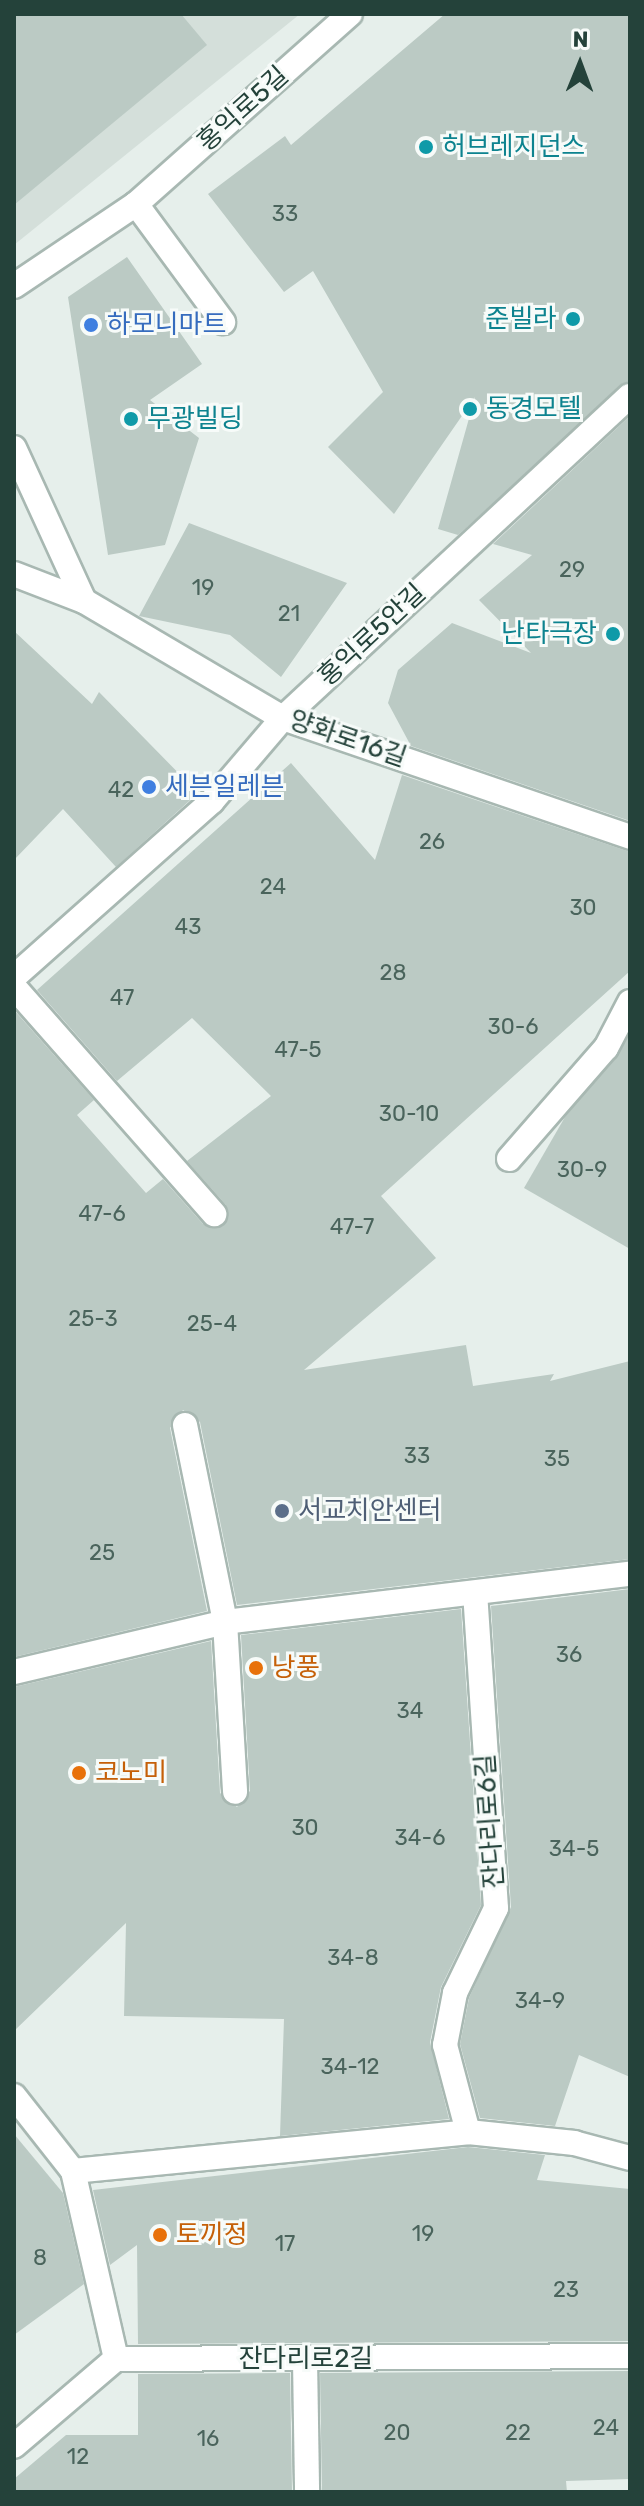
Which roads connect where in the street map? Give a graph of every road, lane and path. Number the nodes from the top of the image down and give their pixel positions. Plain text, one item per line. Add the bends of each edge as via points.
1 (350, 14) edge
2 (136, 204) junction
3 (14, 286) edge
4 (223, 322) dead end
5 (630, 396) edge
6 (14, 448) edge
7 (14, 574) edge
8 (84, 601) junction
9 (283, 718) junction
10 (630, 837) edge
11 (14, 977) edge
12 (14, 987) edge
13 (630, 1002) edge
14 (509, 1159) dead end
15 (214, 1214) dead end
16 (185, 1425) dead end
17 (630, 1574) edge
18 (475, 1594) junction
19 (225, 1622) junction
20 (14, 1672) edge
21 (235, 1792) dead end
22 (14, 2096) edge
23 (468, 2132) junction
24 (630, 2158) edge
25 (73, 2171) junction
26 (630, 2356) edge
27 (116, 2359) junction
28 (305, 2359) junction
29 (14, 2446) edge
30 (307, 2492) edge

1 - 2 street, 홍익로5길
2 - 3 street, 홍익로5길
2 - 4 street
5 - 9 street, 홍익로5안길
6 - 8 street
7 - 8 street, 양화로16길
8 - 9 street, 양화로16길
9 - 10 street, 양화로16길
9 - 11 street, 홍익로5안길 via 212,801
12 - 15 street
13 - 14 street via 606,1048
16 - 19 street
17 - 18 street
18 - 19 street
18 - 23 street, 잔다리로6길 via 496,1908 455,1993 445,2045
19 - 20 street
19 - 21 street
22 - 25 street
23 - 24 street via 574,2143
23 - 25 street
25 - 27 street
26 - 28 street, 잔다리로2길
27 - 28 street, 잔다리로2길
27 - 29 street
28 - 30 street

